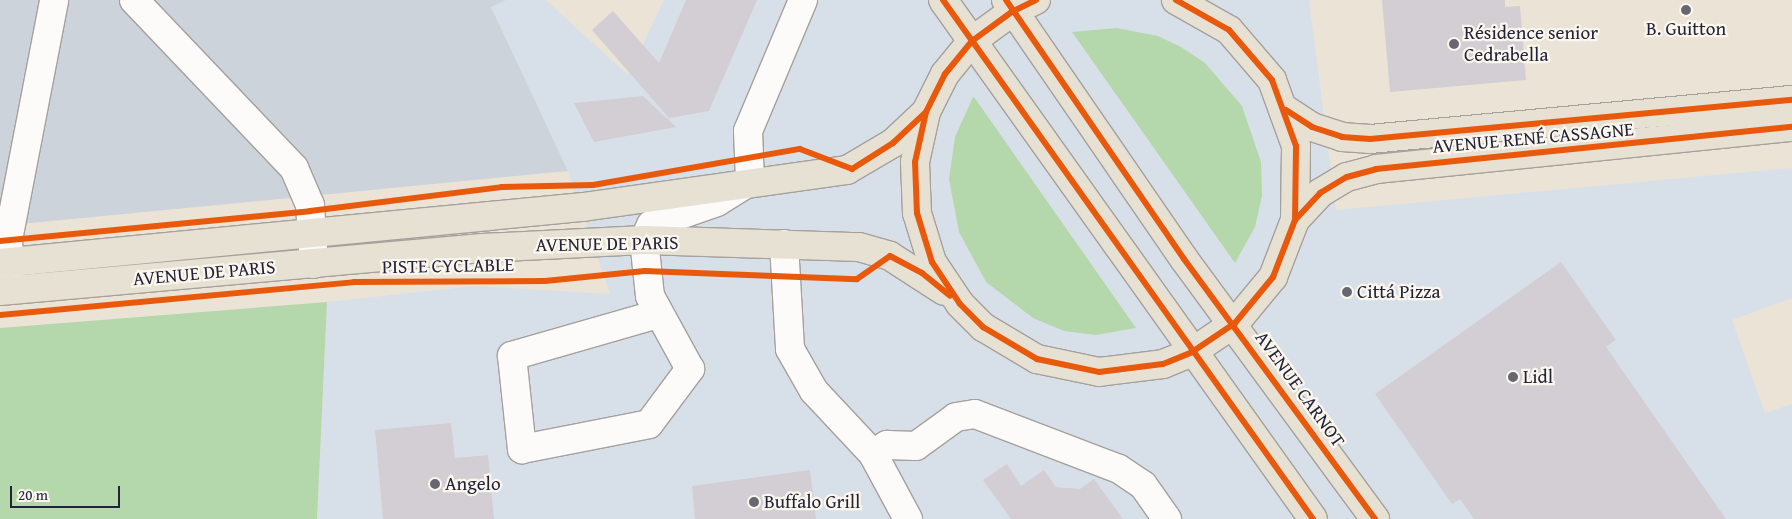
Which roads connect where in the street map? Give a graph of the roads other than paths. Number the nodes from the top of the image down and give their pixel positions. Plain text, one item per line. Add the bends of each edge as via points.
1 (54, 0) edge
2 (134, 0) edge
3 (803, 0) edge
4 (943, 0) edge
5 (1176, 0) edge
6 (1018, 4) edge
7 (972, 41) junction
8 (1792, 100) edge
9 (1286, 110) junction
10 (926, 112) junction
11 (1792, 127) edge
12 (750, 181) junction
13 (1295, 220) junction
14 (312, 235) junction
15 (644, 240) junction
16 (784, 244) junction
17 (4, 263) edge
18 (314, 264) junction
19 (5, 290) edge
20 (960, 304) junction
21 (658, 314) junction
22 (1235, 324) junction
23 (1192, 352) junction
24 (873, 454) junction
25 (908, 519) edge
26 (1167, 519) edge
27 (1313, 519) edge
28 (1375, 519) edge

1 - 17 street
2 - 14 street via 294,168 310,205
3 - 12 street via 748,131
4 - 7 main road
5 - 9 main road via 1229,30 1252,54
6 - 7 main road
6 - 22 main road, AVENUE CARNOT via 1146,204
7 - 10 main road via 945,74
7 - 23 main road
8 - 9 main road, AVENUE RENÉ CASSAGNE via 1370,139 1321,130
9 - 13 main road via 1299,183
10 - 12 main road, AVENUE DE PARIS via 893,143 852,169
10 - 20 main road via 915,162 917,213 932,262
11 - 13 main road, AVENUE RENÉ CASSAGNE via 1376,169 1347,177 1320,193
12 - 14 main road, AVENUE DE PARIS via 584,206
12 - 15 street via 717,202 651,225
13 - 22 main road via 1273,277
14 - 17 main road, AVENUE DE PARIS
14 - 18 street
15 - 16 main road, AVENUE DE PARIS
15 - 18 main road, AVENUE DE PARIS via 482,248
15 - 21 street via 645,276
16 - 20 main road, AVENUE DE PARIS via 859,247 890,256 922,273
16 - 24 street via 790,349 814,391
17 - 19 street
18 - 19 main road, AVENUE DE PARIS
20 - 23 main road via 1008,346 1068,368 1132,371
21 - 21 street via 690,369 649,424 522,449 512,356 643,322
22 - 23 main road
22 - 28 main road, AVENUE CARNOT
23 - 27 main road
24 - 25 street
24 - 26 street via 887,444 916,446 956,418 976,414 1119,469 1143,485

